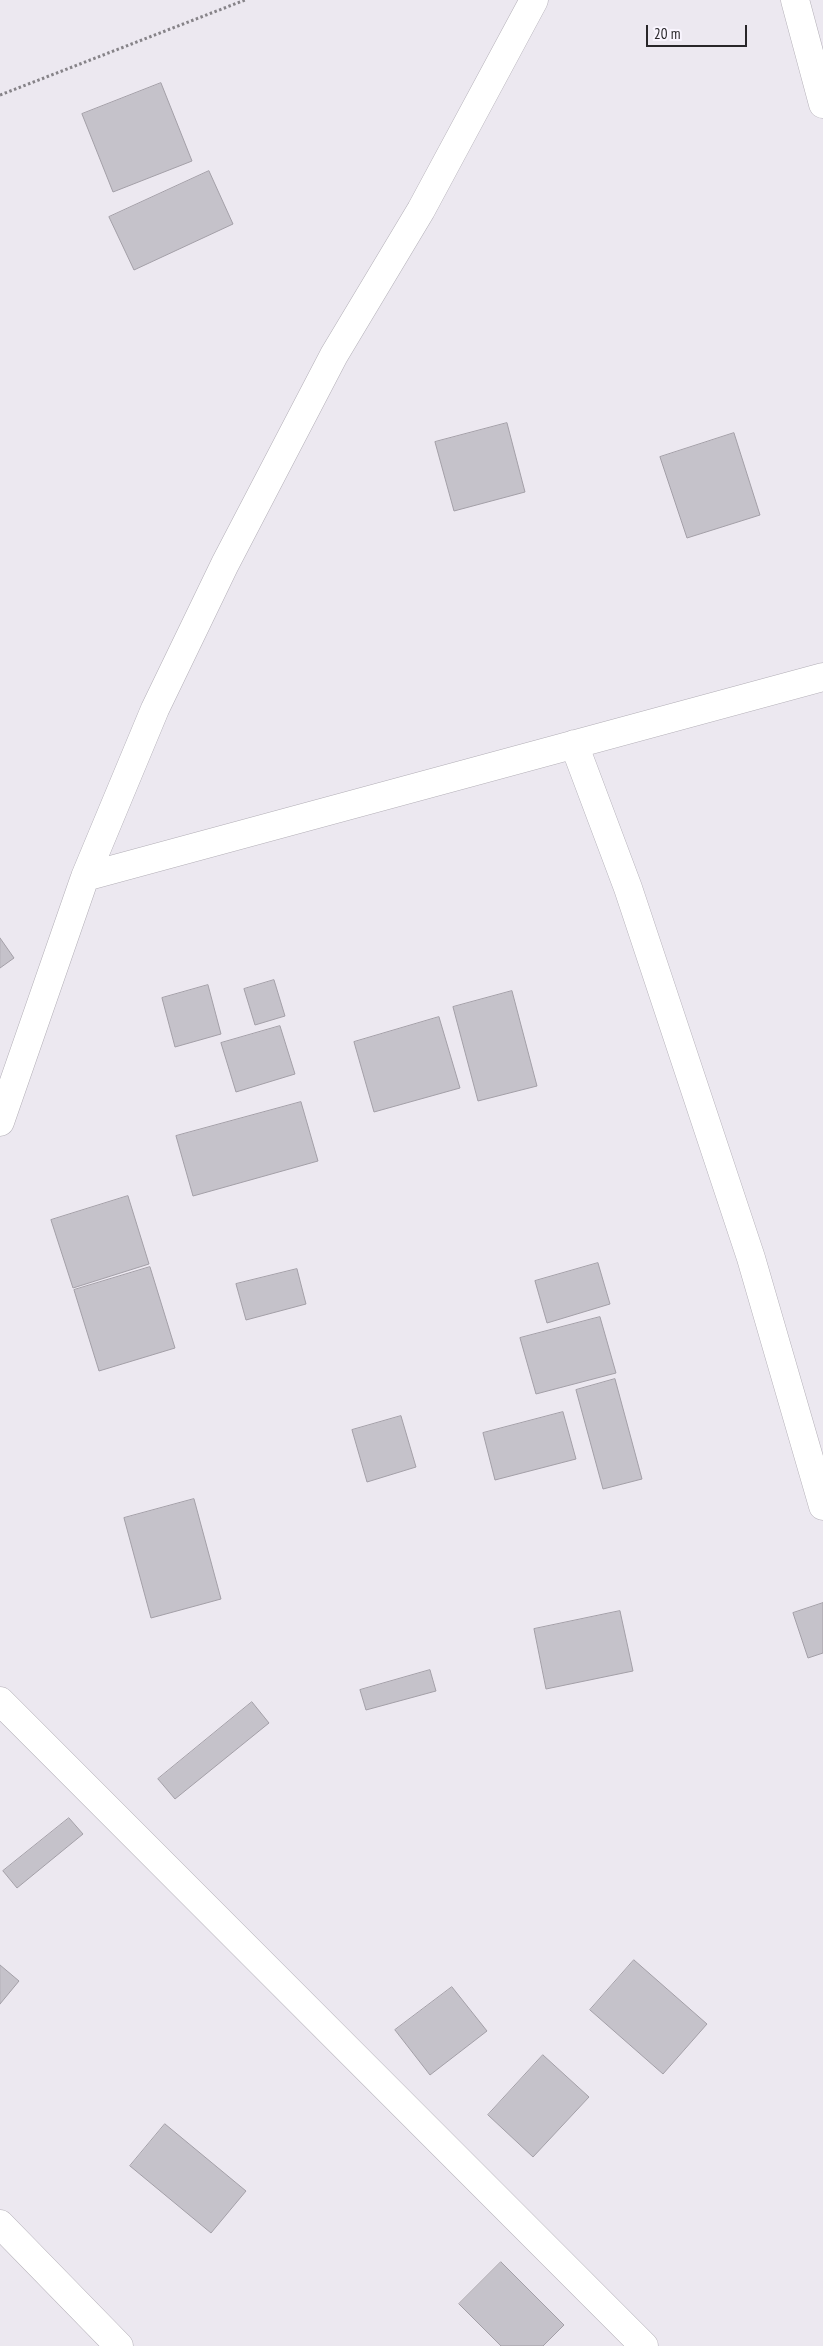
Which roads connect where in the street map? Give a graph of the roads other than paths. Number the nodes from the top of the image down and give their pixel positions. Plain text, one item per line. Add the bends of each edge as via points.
1 (534, 0) edge
2 (795, 0) edge
3 (823, 104) edge
4 (823, 677) edge
5 (574, 744) junction
6 (85, 877) junction
7 (0, 1122) edge
8 (823, 1506) edge
9 (0, 1700) edge
10 (0, 2224) edge
11 (119, 2346) edge
12 (644, 2346) edge

1 - 6 street via 421,210 334,355 225,564 155,709
2 - 3 street
4 - 5 street
5 - 6 street
5 - 8 street via 628,888 751,1258
6 - 7 street
9 - 12 street
10 - 11 street

